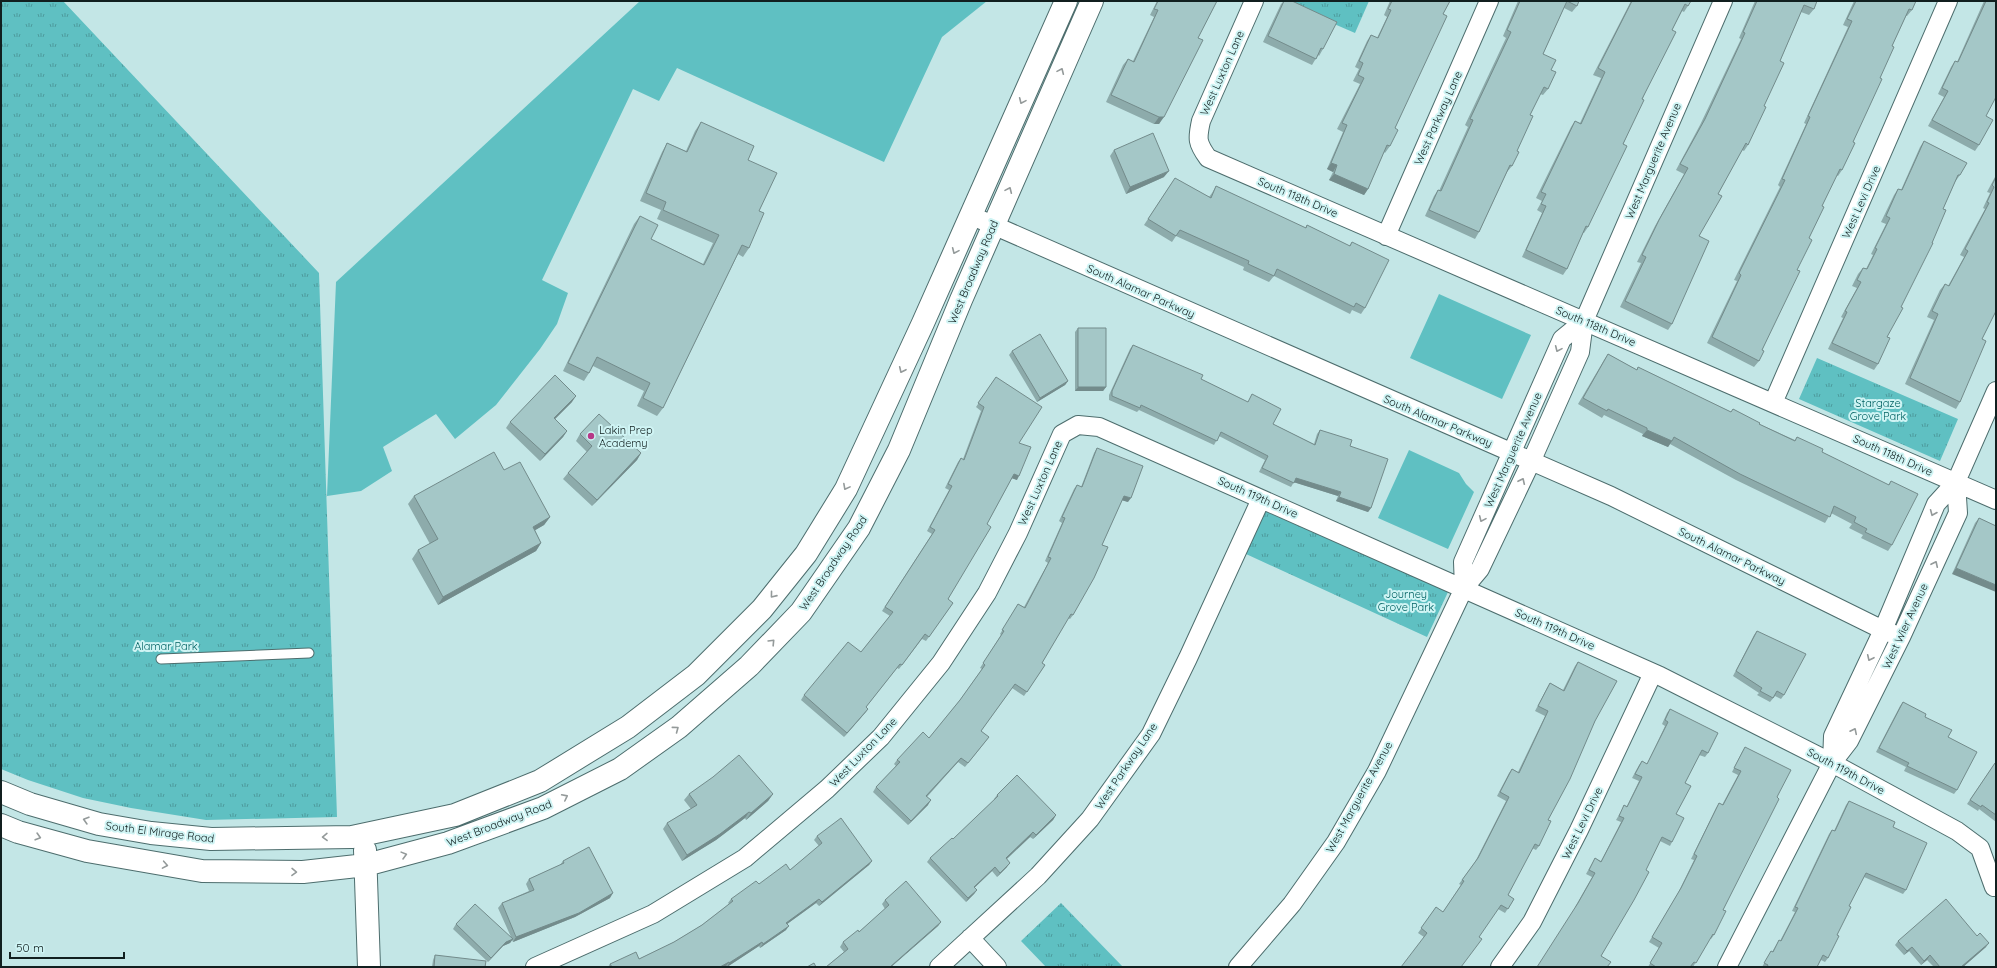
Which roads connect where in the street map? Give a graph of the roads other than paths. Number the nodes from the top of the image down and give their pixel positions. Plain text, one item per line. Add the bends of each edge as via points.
1 (1066, 1) edge
2 (1092, 1) edge
3 (1254, 1) edge
4 (1489, 1) edge
5 (1723, 1) edge
6 (1948, 1) edge
7 (1200, 147) joint
8 (970, 215) junction
9 (993, 226) junction
10 (1386, 236) junction
11 (1584, 321) junction
12 (1996, 391) edge
13 (1773, 402) junction
14 (1078, 425) joint
15 (1512, 453) junction
16 (1531, 462) junction
17 (1956, 482) junction
18 (1261, 499) junction
19 (1996, 500) edge
20 (1464, 588) junction
21 (1883, 630) junction
22 (1901, 637) junction
23 (309, 654) dead end
24 (161, 660) dead end
25 (1653, 673) junction
26 (1832, 763) junction
27 (1, 792) edge
28 (1, 824) edge
29 (364, 834) junction
30 (366, 865) junction
31 (1994, 886) dead end
32 (970, 938) junction
33 (369, 967) edge
34 (535, 967) edge
35 (939, 967) edge
36 (997, 967) edge
37 (1238, 967) edge
38 (1500, 967) edge
39 (1727, 967) edge

1 -> 8 main road
9 -> 2 main road, West Broadway Road
3 - 7 street, West Luxton Lane via 1201,121 1197,138
4 - 10 street, West Parkway Lane
5 - 11 street, West Marguerite Avenue
6 - 13 street, West Levi Drive
7 - 10 street, South 118th Drive via 1208,158
8 - 9 street, South Alamar Parkway
8 -> 29 main road via 846,489 806,554 762,609 690,679 628,727 540,781 455,814
9 - 15 street, South Alamar Parkway
30 -> 9 main road, West Broadway Road via 448,843 543,808 620,769 679,727 749,666 801,612 859,528 899,450
10 - 11 street, South 118th Drive
11 - 13 street, South 118th Drive
11 -> 15 street, West Marguerite Avenue via 1562,339
11 - 16 street, West Marguerite Avenue via 1580,352
12 - 17 street, West Wier Avenue
13 - 17 street, South 118th Drive
14 - 18 street, South 119th Drive via 1099,427
14 - 34 street, West Luxton Lane via 1062,434 1018,534 987,593 941,663 881,737 822,793 745,858 653,914
15 - 16 street, South Alamar Parkway
15 -> 20 street, West Marguerite Avenue via 1463,562
20 -> 16 street, West Marguerite Avenue via 1480,569
16 - 21 street, South Alamar Parkway via 1611,496
17 - 19 street, South 118th Drive
17 -> 21 street, West Wier Avenue via 1936,504
22 -> 17 street, West Wier Avenue via 1958,513
18 - 20 street, South 119th Drive
18 - 32 street, West Parkway Lane via 1151,734 1090,819 1038,876
20 - 25 street, South 119th Drive
20 - 37 street, West Marguerite Avenue via 1376,771 1336,842 1292,904
21 - 22 street, South Alamar Parkway
21 -> 26 street, West Wier Avenue via 1833,736
26 -> 22 street, West Wier Avenue via 1850,741
23 - 24 lane
25 - 26 street, South 119th Drive
25 - 38 street, West Levi Drive via 1579,830 1532,922
26 - 31 street, South 119th Drive via 1957,831 1980,848
26 - 39 street, West Wier Avenue
29 -> 27 main road, South El Mirage Road via 352,837 211,839 152,833 99,824 30,804
28 -> 30 main road via 18,832 87,851 202,871 302,872
29 - 30 main road
30 - 33 main road
32 - 35 street, West Parkway Lane
32 - 36 street

